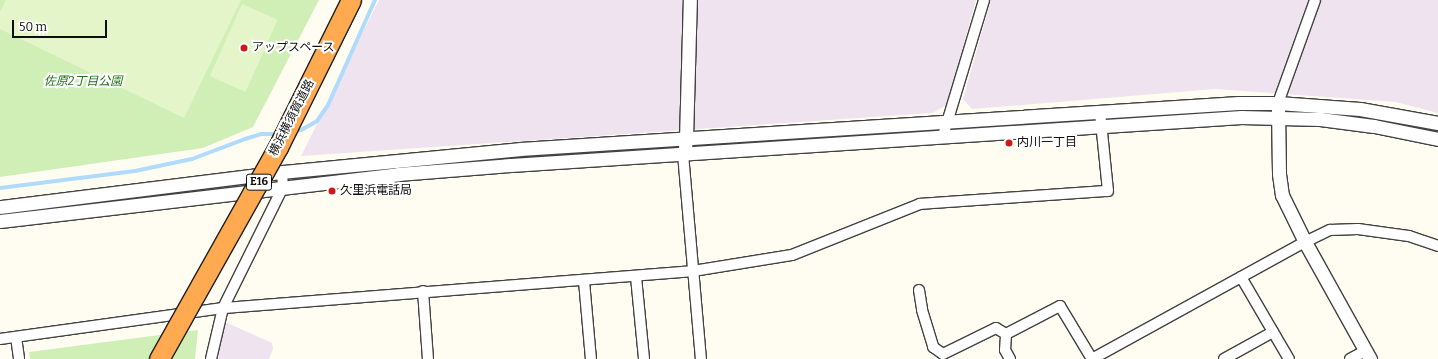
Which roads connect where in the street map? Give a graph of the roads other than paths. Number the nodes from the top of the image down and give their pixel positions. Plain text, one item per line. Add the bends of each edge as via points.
1 (351, 0) edge
2 (361, 0) edge
3 (690, 0) edge
4 (984, 0) edge
5 (1315, 0) edge
6 (1278, 102) junction
7 (1100, 112) junction
8 (1278, 118) junction
9 (949, 122) junction
10 (1438, 123) edge
11 (1102, 126) junction
12 (944, 136) junction
13 (686, 139) junction
14 (1438, 139) edge
15 (683, 154) junction
16 (282, 172) junction
17 (283, 187) junction
18 (0, 207) edge
19 (0, 221) edge
20 (1305, 242) junction
21 (1438, 246) edge
22 (693, 271) junction
23 (636, 277) junction
24 (1242, 277) junction
25 (584, 281) junction
26 (919, 290) dead end
27 (423, 291) junction
28 (223, 308) junction
29 (1273, 332) junction
30 (1006, 334) junction
31 (16, 337) junction
32 (0, 339) edge
33 (1367, 355) edge
34 (19, 359) edge
35 (159, 359) edge
36 (169, 359) edge
37 (211, 359) edge
38 (428, 359) edge
39 (591, 359) edge
40 (644, 359) edge
41 (700, 359) edge
42 (1010, 359) edge
43 (1092, 359) edge
44 (1224, 359) edge
45 (1289, 359) edge
46 (1350, 359) edge

1 - 35 highway, 横浜横須賀道路 / E16, bridge via 274,154
2 - 36 highway, 横浜横須賀道路 / E16 via 286,150
3 - 13 street
4 - 9 street
5 - 6 street
6 - 7 street
6 - 8 street
6 - 10 street via 1360,109
7 - 9 street
7 - 11 street
8 - 11 street via 1241,117
8 - 14 street via 1320,119 1374,126
8 - 20 street via 1282,195
9 - 12 street
9 - 13 street
11 - 12 street
11 - 22 street via 1108,191 920,204 792,254
12 - 15 street
13 - 15 street
13 - 16 street via 520,149
15 - 17 street via 398,174
15 - 22 street
16 - 17 street
16 - 18 street
17 - 19 street
17 - 28 street
20 - 21 street via 1330,230 1358,229 1409,236
20 - 24 street
20 - 33 street
22 - 23 street
22 - 41 street
23 - 25 street
23 - 40 street
24 - 29 street
24 - 43 street
25 - 27 street
25 - 39 street
26 - 30 street via 932,347 943,354 996,328
27 - 28 street
27 - 38 street
28 - 31 street
28 - 37 street
29 - 44 street
29 - 45 street
30 - 42 street via 1005,350
30 - 43 street via 1060,306
31 - 32 street
31 - 34 street
33 - 46 street

